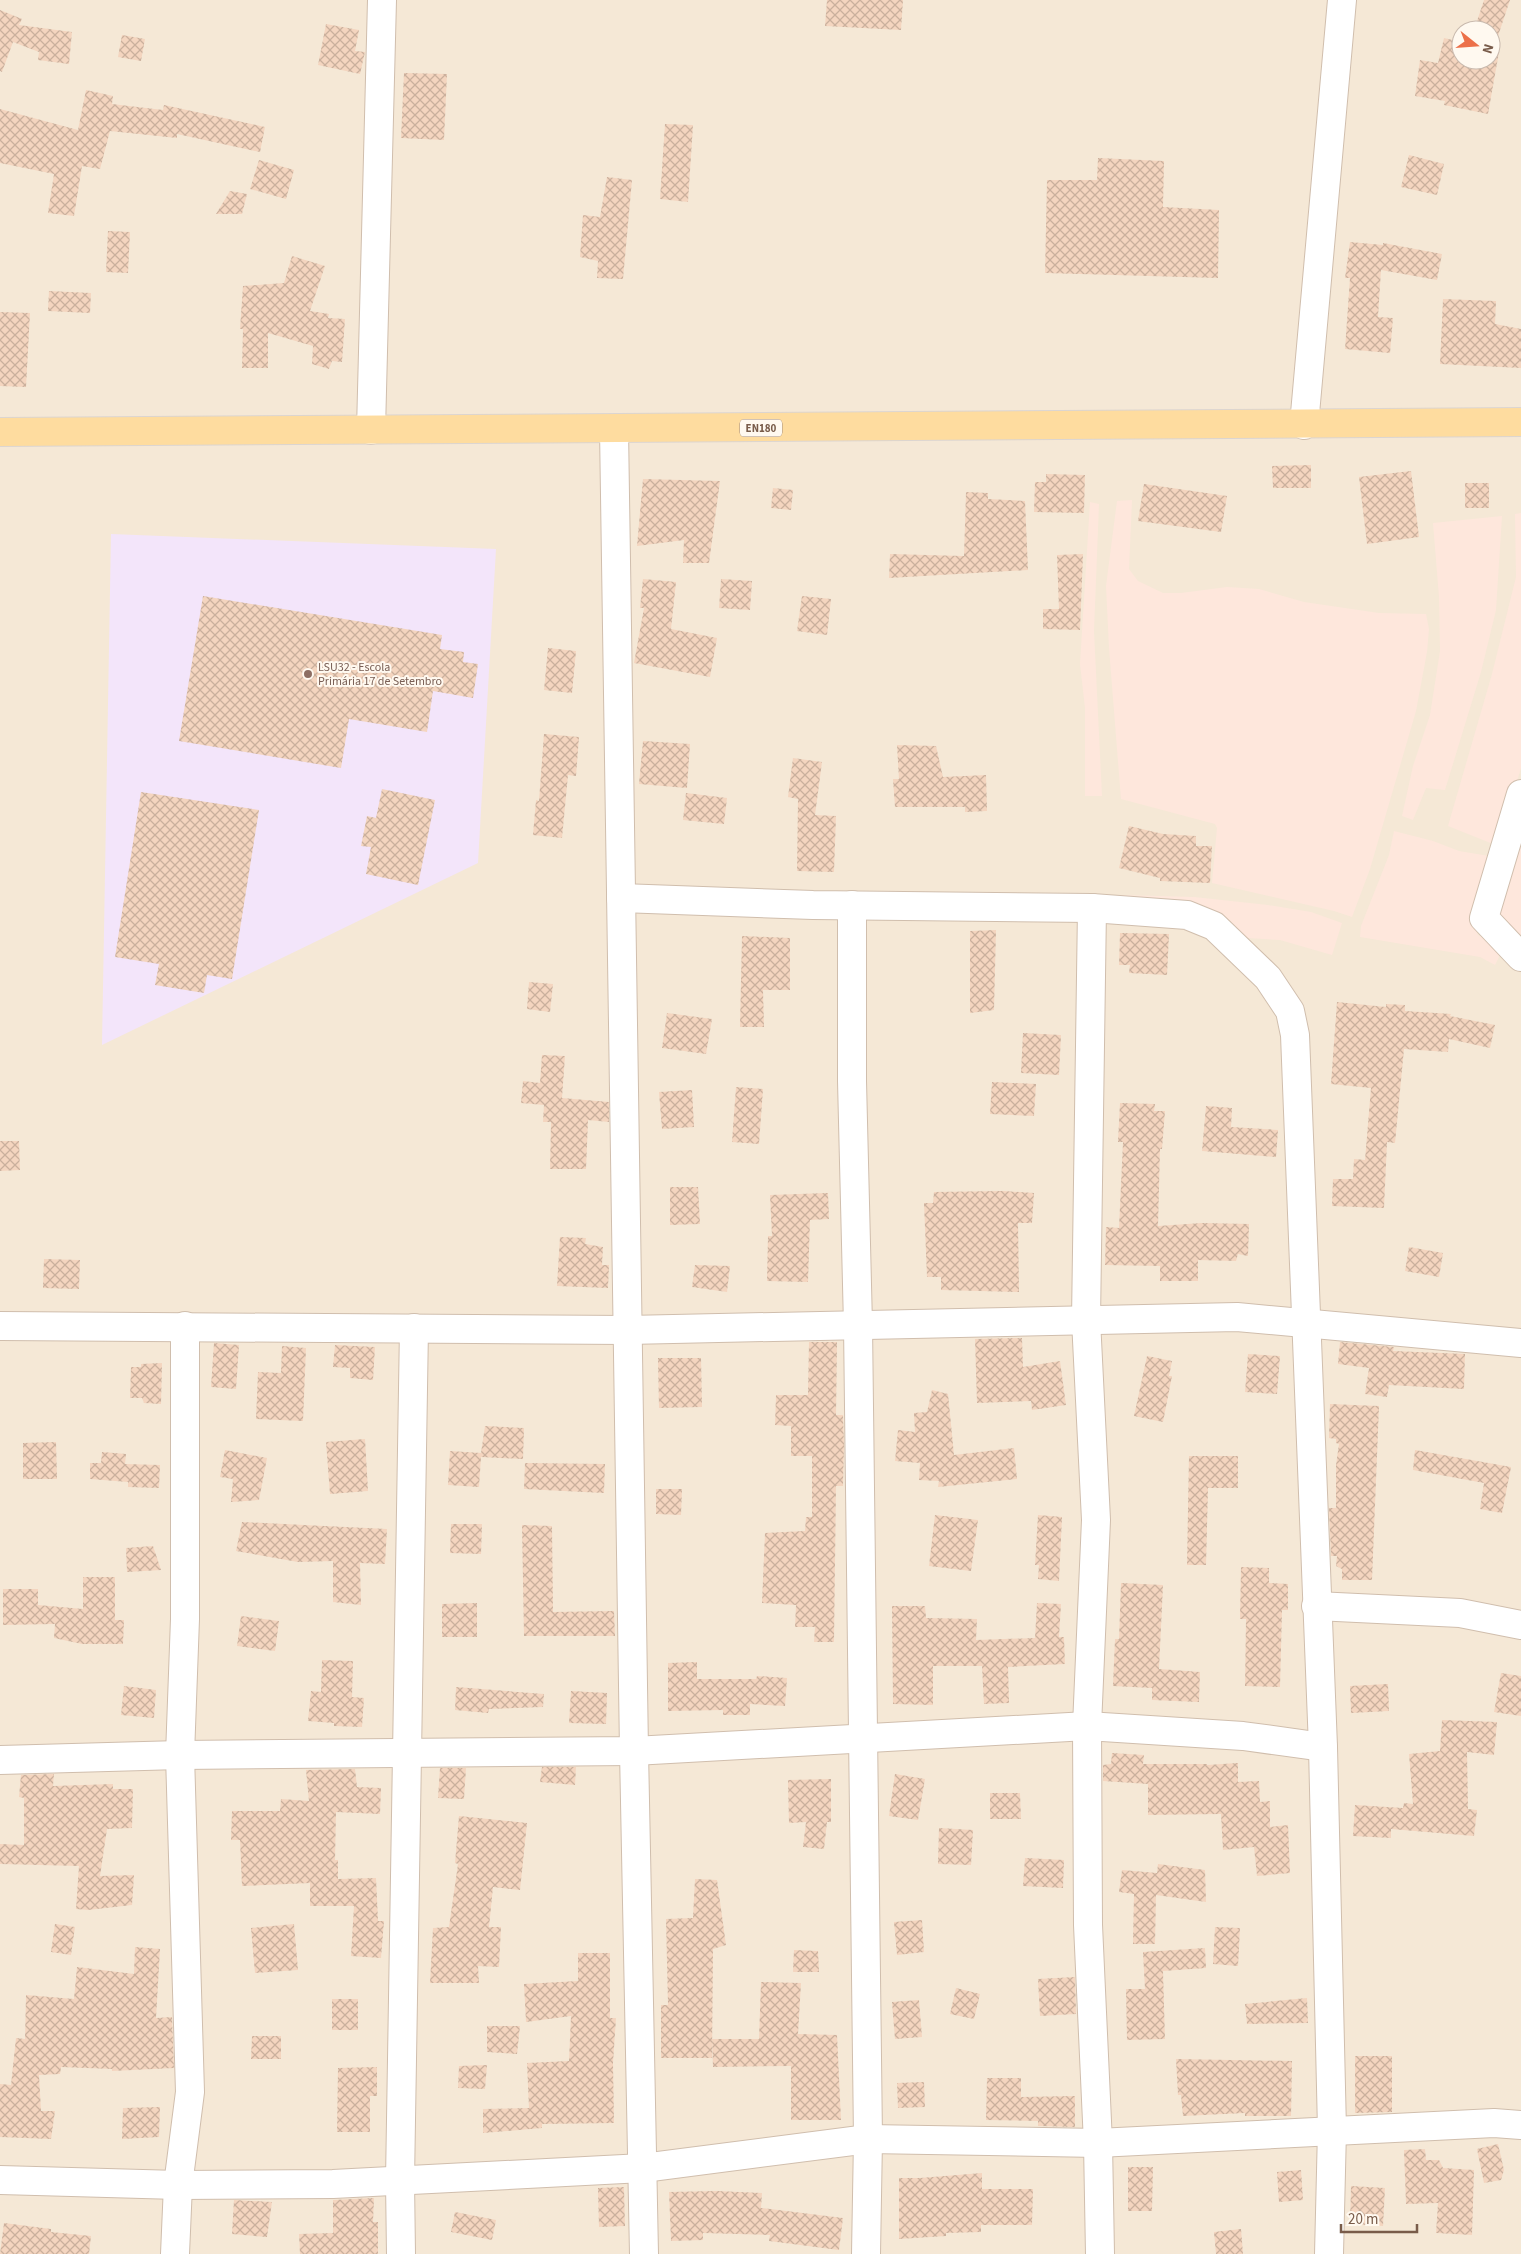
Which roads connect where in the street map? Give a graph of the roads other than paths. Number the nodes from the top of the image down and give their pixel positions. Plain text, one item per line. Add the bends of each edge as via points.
1 (382, 0) edge
2 (1342, 0) edge
3 (1521, 422) edge
4 (1304, 425) junction
5 (614, 429) junction
6 (371, 430) junction
7 (0, 432) edge
8 (1521, 794) edge
9 (621, 898) junction
10 (852, 905) junction
11 (1092, 908) junction
12 (1521, 957) edge
13 (1086, 1320) junction
14 (1305, 1324) junction
15 (858, 1325) junction
16 (0, 1326) edge
17 (185, 1326) junction
18 (414, 1328) junction
19 (628, 1330) junction
20 (1521, 1343) edge
21 (1316, 1606) junction
22 (1521, 1625) edge
23 (1087, 1726) junction
24 (863, 1738) junction
25 (1324, 1747) junction
26 (634, 1751) junction
27 (408, 1752) junction
28 (180, 1755) junction
29 (0, 1760) edge
30 (1521, 2125) edge
31 (1332, 2130) junction
32 (868, 2139) junction
33 (1098, 2143) junction
34 (643, 2168) junction
35 (0, 2180) edge
36 (400, 2181) junction
37 (178, 2185) junction
38 (175, 2254) edge
39 (401, 2254) edge
40 (644, 2254) edge
41 (866, 2254) edge
42 (1100, 2254) edge
43 (1329, 2254) edge

1 - 6 street
2 - 4 street
3 - 4 main road, EN180
4 - 5 main road, EN180
5 - 6 main road, EN180
5 - 9 street
6 - 7 main road, EN180
8 - 12 street via 1484,918
9 - 10 street
9 - 19 street
10 - 11 street
10 - 15 street via 852,1081
11 - 13 street
11 - 14 street via 1187,915 1214,926 1268,978 1290,1011 1295,1035
13 - 14 street via 1237,1317
13 - 15 street
13 - 23 street via 1096,1520
14 - 20 street
14 - 21 street
15 - 19 street
15 - 24 street
16 - 17 street
17 - 18 street
17 - 28 street via 185,1619
18 - 19 street
18 - 27 street
19 - 26 street
21 - 22 street via 1460,1613
21 - 25 street
23 - 24 street
23 - 25 street via 1243,1736
23 - 33 street via 1088,1924
24 - 26 street
24 - 32 street
25 - 31 street
26 - 27 street
26 - 34 street
27 - 28 street
27 - 36 street
28 - 29 street
28 - 37 street via 190,2092
30 - 31 street via 1494,2123
31 - 33 street
31 - 43 street
32 - 33 street
32 - 34 street
32 - 41 street
33 - 42 street
34 - 36 street
34 - 40 street
35 - 37 street
36 - 37 street
36 - 39 street
37 - 38 street

